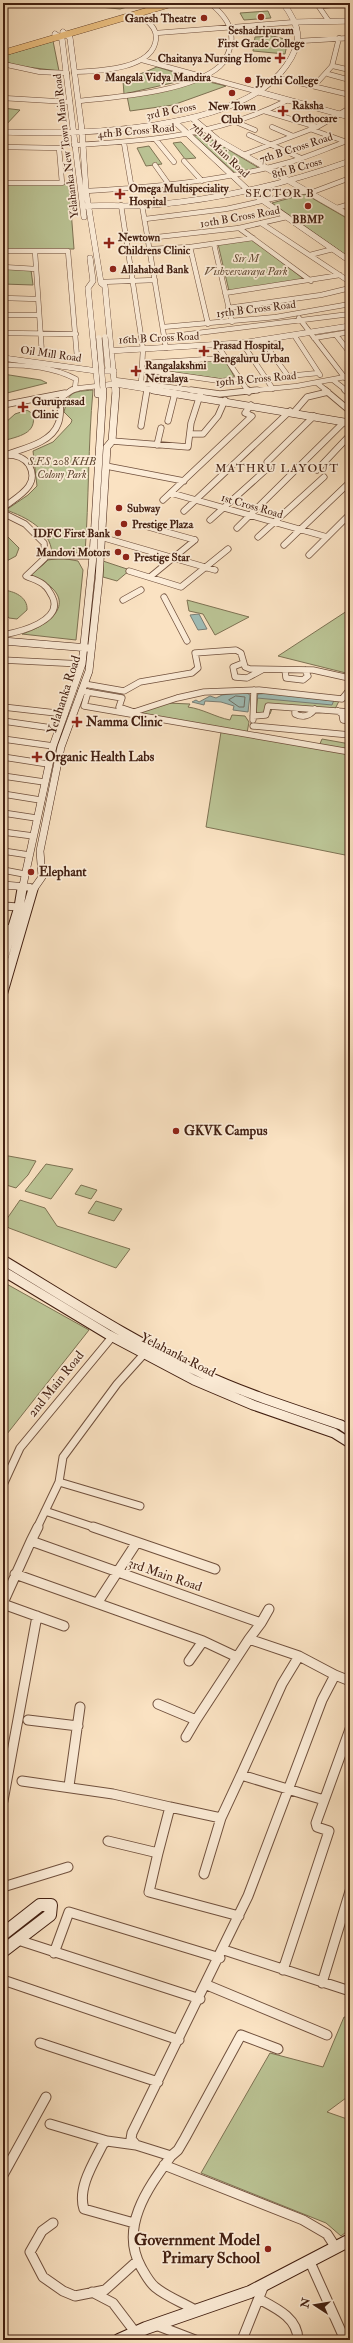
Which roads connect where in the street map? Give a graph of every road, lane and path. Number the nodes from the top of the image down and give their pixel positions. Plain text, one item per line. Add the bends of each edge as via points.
1 (160, 3) edge
2 (174, 3) edge
3 (210, 3) edge
4 (283, 3) edge
5 (318, 4) edge
6 (350, 4) edge
7 (138, 15) junction
8 (328, 20) junction
9 (350, 20) edge
10 (296, 22) junction
11 (317, 22) junction
12 (230, 27) junction
13 (156, 33) junction
14 (61, 34) junction
15 (339, 38) junction
16 (350, 38) edge
17 (299, 41) junction
18 (3, 49) edge
19 (3, 53) edge
20 (142, 60) junction
21 (3, 64) edge
22 (333, 66) junction
23 (350, 70) edge
24 (74, 72) junction
25 (68, 73) junction
26 (328, 74) junction
27 (202, 76) junction
28 (279, 78) junction
29 (350, 80) edge
30 (314, 86) junction
31 (259, 92) junction
32 (350, 95) edge
33 (3, 98) edge
34 (288, 100) junction
35 (78, 101) junction
36 (70, 102) junction
37 (350, 108) edge
38 (264, 112) junction
39 (341, 114) junction
40 (350, 116) edge
41 (192, 118) junction
42 (175, 122) junction
43 (236, 122) junction
44 (272, 127) dead end
45 (317, 127) junction
46 (255, 130) dead end
47 (310, 130) junction
48 (82, 131) junction
49 (205, 131) junction
50 (3, 132) edge
51 (73, 134) junction
52 (188, 135) junction
53 (249, 135) dead end
54 (293, 136) junction
55 (156, 140) junction
56 (350, 140) edge
57 (344, 142) junction
58 (124, 143) junction
59 (83, 144) junction
60 (74, 145) junction
61 (269, 146) junction
62 (3, 147) edge
63 (243, 155) junction
64 (301, 158) junction
65 (184, 161) dead end
66 (174, 162) dead end
67 (350, 162) edge
68 (155, 166) dead end
69 (267, 168) junction
70 (233, 176) junction
71 (350, 178) edge
72 (202, 181) junction
73 (290, 182) junction
74 (3, 183) edge
75 (170, 186) junction
76 (132, 190) junction
77 (86, 191) junction
78 (249, 191) junction
79 (308, 192) junction
80 (265, 202) junction
81 (350, 204) edge
82 (122, 205) junction
83 (142, 205) junction
84 (86, 206) junction
85 (338, 208) junction
86 (350, 216) edge
87 (287, 217) junction
88 (145, 219) junction
89 (262, 223) junction
90 (238, 228) junction
91 (148, 238) junction
92 (252, 238) junction
93 (214, 244) junction
94 (190, 247) junction
95 (150, 249) junction
96 (333, 249) junction
97 (3, 251) edge
98 (35, 252) junction
99 (310, 255) junction
100 (350, 261) edge
101 (3, 267) edge
102 (36, 269) junction
103 (340, 275) junction
104 (155, 280) junction
105 (93, 281) junction
106 (132, 281) junction
107 (311, 282) junction
108 (350, 282) edge
109 (101, 283) junction
110 (350, 288) edge
111 (225, 293) junction
112 (3, 298) edge
113 (38, 299) junction
114 (350, 304) edge
115 (228, 308) junction
116 (296, 313) junction
117 (350, 314) edge
118 (3, 315) edge
119 (39, 316) junction
120 (302, 321) junction
121 (232, 322) junction
122 (208, 324) junction
123 (350, 326) edge
124 (163, 327) junction
125 (350, 332) edge
126 (3, 333) edge
127 (41, 334) junction
128 (76, 334) junction
129 (294, 335) junction
130 (312, 335) junction
131 (336, 335) junction
132 (102, 337) junction
133 (165, 337) junction
134 (262, 340) junction
135 (242, 343) junction
136 (350, 344) edge
137 (218, 345) junction
138 (344, 345) junction
139 (166, 348) junction
140 (143, 349) junction
141 (112, 351) junction
142 (94, 352) junction
143 (350, 353) edge
144 (42, 354) dead end
145 (77, 357) dead end
146 (3, 358) edge
147 (226, 358) junction
148 (11, 359) junction
149 (144, 363) junction
150 (5, 365) edge
151 (144, 370) junction
152 (97, 371) junction
153 (114, 371) junction
154 (318, 373) junction
155 (347, 377) edge
156 (240, 379) junction
157 (333, 380) junction
158 (324, 381) junction
159 (317, 383) junction
160 (141, 384) junction
161 (108, 385) junction
162 (76, 387) junction
163 (147, 389) junction
164 (273, 389) junction
165 (249, 392) junction
166 (328, 392) junction
167 (65, 393) junction
168 (175, 393) junction
169 (200, 394) junction
170 (350, 396) edge
171 (225, 400) junction
172 (337, 400) junction
173 (3, 405) edge
174 (251, 405) junction
175 (350, 411) edge
176 (292, 412) junction
177 (314, 416) junction
178 (168, 421) dead end
179 (347, 422) edge
180 (141, 426) dead end
181 (161, 428) dead end
182 (190, 434) junction
183 (350, 435) edge
184 (157, 444) junction
185 (28, 446) junction
186 (106, 446) junction
187 (4, 456) edge
188 (20, 457) junction
189 (106, 466) junction
190 (317, 470) dead end
191 (324, 477) dead end
192 (184, 481) junction
193 (350, 482) edge
194 (171, 493) junction
195 (163, 500) dead end
196 (196, 500) junction
197 (11, 502) junction
198 (3, 503) edge
199 (3, 508) edge
200 (223, 508) junction
201 (184, 511) dead end
202 (3, 513) edge
203 (350, 514) edge
204 (250, 516) junction
205 (210, 520) dead end
206 (274, 522) junction
207 (145, 526) dead end
208 (237, 528) dead end
209 (300, 530) junction
210 (102, 537) junction
211 (258, 537) dead end
212 (327, 537) junction
213 (284, 545) dead end
214 (228, 549) dead end
215 (309, 555) dead end
216 (46, 556) junction
217 (93, 556) junction
218 (173, 558) junction
219 (206, 567) junction
220 (215, 570) dead end
221 (129, 571) dead end
222 (150, 577) junction
223 (141, 590) dead end
224 (164, 597) dead end
225 (122, 600) dead end
226 (3, 635) edge
227 (3, 641) edge
228 (187, 641) dead end
229 (16, 642) junction
230 (84, 648) junction
231 (92, 648) junction
232 (3, 660) edge
233 (243, 663) junction
234 (82, 664) junction
235 (262, 670) junction
236 (285, 670) junction
237 (305, 670) junction
238 (350, 681) edge
239 (84, 689) junction
240 (350, 689) edge
241 (254, 690) junction
242 (342, 699) junction
243 (3, 706) edge
244 (338, 711) junction
245 (350, 712) edge
246 (65, 714) junction
247 (253, 716) junction
248 (3, 721) edge
249 (350, 722) edge
250 (253, 726) junction
251 (59, 729) junction
252 (350, 735) edge
253 (249, 736) junction
254 (3, 738) edge
255 (53, 746) junction
256 (350, 752) edge
257 (3, 757) edge
258 (48, 764) junction
259 (3, 776) edge
260 (44, 782) junction
261 (3, 794) edge
262 (40, 800) junction
263 (3, 813) edge
264 (36, 818) junction
265 (3, 832) edge
266 (33, 836) junction
267 (3, 851) edge
268 (29, 855) junction
269 (3, 870) edge
270 (24, 874) junction
271 (3, 885) edge
272 (22, 886) junction
273 (34, 887) junction
274 (3, 906) edge
275 (19, 907) junction
276 (3, 928) edge
277 (12, 929) junction
278 (4, 955) edge
279 (3, 992) edge
280 (3, 1260) edge
281 (3, 1271) edge
282 (112, 1336) junction
283 (144, 1354) junction
284 (350, 1431) edge
285 (350, 1443) edge
286 (59, 1482) junction
287 (3, 1485) edge
288 (140, 1506) dead end
289 (45, 1511) junction
290 (31, 1541) junction
291 (137, 1542) junction
292 (215, 1569) dead end
293 (118, 1572) junction
294 (15, 1574) junction
295 (98, 1602) junction
296 (3, 1603) edge
297 (270, 1609) dead end
298 (37, 1616) junction
299 (261, 1623) junction
300 (64, 1626) dead end
301 (249, 1640) junction
302 (202, 1641) junction
303 (299, 1656) junction
304 (237, 1658) junction
305 (189, 1661) dead end
306 (335, 1675) junction
307 (350, 1681) edge
308 (158, 1704) dead end
309 (80, 1707) dead end
310 (28, 1720) dead end
311 (196, 1720) junction
312 (78, 1726) junction
313 (350, 1729) edge
314 (186, 1736) dead end
315 (241, 1775) junction
316 (22, 1781) dead end
317 (70, 1786) junction
318 (4, 1787) edge
319 (288, 1790) junction
320 (324, 1800) junction
321 (3, 1801) edge
322 (170, 1807) junction
323 (221, 1818) junction
324 (108, 1841) dead end
325 (158, 1853) junction
326 (68, 1867) dead end
327 (204, 1874) dead end
328 (3, 1887) edge
329 (350, 1891) edge
330 (239, 1916) junction
331 (3, 1934) edge
332 (18, 1940) junction
333 (3, 1951) edge
334 (54, 1953) junction
335 (222, 1954) junction
336 (284, 1970) junction
337 (3, 1980) edge
338 (322, 1982) junction
339 (206, 1985) junction
340 (350, 1991) edge
341 (200, 1999) junction
342 (328, 2035) dead end
343 (179, 2040) junction
344 (40, 2043) dead end
345 (278, 2048) dead end
346 (158, 2082) junction
347 (46, 2097) dead end
348 (50, 2124) dead end
349 (107, 2141) junction
350 (136, 2145) junction
351 (171, 2156) junction
352 (164, 2165) junction
353 (3, 2175) edge
354 (134, 2223) junction
355 (53, 2224) dead end
356 (350, 2240) edge
357 (336, 2248) junction
358 (136, 2262) junction
359 (310, 2262) junction
360 (264, 2285) junction
361 (92, 2292) junction
362 (259, 2299) junction
363 (195, 2310) junction
364 (155, 2325) junction
365 (135, 2332) junction
366 (119, 2340) edge
367 (195, 2340) edge
368 (242, 2340) edge
369 (298, 2340) edge
370 (345, 2340) edge

1 - 14 main road
2 - 7 main road
3 - 12 street via 223,13
4 - 10 main road
5 - 6 street
5 - 8 street
7 - 13 street via 152,26
7 - 14 main road
8 - 9 main road
8 - 11 main road
9 - 11 main road
10 - 11 main road
10 - 12 street
10 - 17 main road
12 - 13 street
12 - 27 street via 232,39 226,60 220,67
13 - 20 street via 157,41 153,50
14 - 18 main road
14 - 19 main road
14 - 24 main road, Yelahanka New Town Main Road via 70,38
14 - 25 main road, Yelahanka New Town Main Road
15 - 16 street
15 - 17 street
15 - 22 street via 337,58
17 - 28 main road, 3rd B Cross via 291,64
20 - 24 street via 96,71
20 - 27 street
21 - 25 street via 40,72
22 - 23 street
22 - 26 street
24 - 35 main road, Yelahanka New Town Main Road
25 - 36 main road, Yelahanka New Town Main Road
26 - 29 street
26 - 30 street
27 - 31 street
27 - 35 street via 146,92
28 - 30 street
28 - 31 main road, 3rd B Cross
30 - 32 street
31 - 34 main road
31 - 41 main road, 3rd B Cross
33 - 36 street
34 - 38 street, 4th B Cross Road
34 - 39 main road
35 - 48 main road, Yelahanka New Town Main Road
36 - 51 main road, Yelahanka New Town Main Road
37 - 39 street
38 - 43 street, 4th B Cross Road
38 - 45 street
39 - 40 main road
39 - 45 street
41 - 42 main road, 3rd B Cross
41 - 49 main road
42 - 48 main road, 3rd B Cross
42 - 52 main road, 7th B Main Road
43 - 46 street
43 - 49 street, 4th B Cross Road
44 - 54 street
45 - 47 street
47 - 54 street
47 - 57 street
48 - 51 main road, 3rd B Cross
48 - 59 main road, Yelahanka New Town Main Road
49 - 52 street, 4th B Cross Road
49 - 63 main road
50 - 51 main road, 3rd B Cross
51 - 60 main road, Yelahanka New Town Main Road
52 - 55 street, 4th B Cross Road
52 - 70 main road, 7th B Main Road
53 - 61 street
54 - 61 street
55 - 58 street, 4th B Cross Road
55 - 66 street
56 - 57 street, 7th B Cross Road
57 - 64 street, 7th B Cross Road
58 - 59 street, 4th B Cross Road
58 - 76 street
59 - 60 street, 4th B Cross Road
59 - 77 main road, Yelahanka New Town Main Road
60 - 84 main road, Yelahanka New Town Main Road
61 - 63 street
61 - 64 street
62 - 74 street via 59,148 62,183
63 - 69 main road
64 - 69 street, 7th B Cross Road
65 - 72 street
67 - 73 main road, 8th B Cross
68 - 75 street
69 - 70 street, 7th B Cross Road
69 - 73 main road
70 - 72 street, 7th B Cross Road
70 - 78 main road, 7th B Main Road
71 - 79 street
72 - 75 street, 7th B Cross Road
73 - 78 main road, 8th B Cross
73 - 79 main road
75 - 76 street, 7th B Cross Road
76 - 77 street, 7th B Cross Road
77 - 84 main road, Yelahanka New Town Main Road
78 - 80 main road, 7th B Main Road
78 - 83 main road, 8th B Cross
79 - 80 street
79 - 85 main road
80 - 87 main road, 7th B Main Road
80 - 88 street
81 - 85 street
82 - 83 main road, 8th B Cross
82 - 84 main road, 8th B Cross
82 - 106 street
83 - 88 street
84 - 105 main road, Yelahanka New Town Main Road
84 - 109 main road, Yelahanka New Town Main Road
85 - 86 main road
87 - 89 street, 10th B Cross Road
87 - 96 main road, 7th B Main Road
88 - 91 street
89 - 90 street, 10th B Cross Road
89 - 99 street
90 - 91 street, 10th B Cross Road
90 - 92 street
91 - 95 street
92 - 93 street
92 - 107 street
93 - 94 street
93 - 111 street
94 - 95 street
94 - 122 street
95 - 104 street
96 - 99 street
96 - 100 main road, 7th B Main Road
97 - 98 street
98 - 102 street
98 - 128 street via 68,251
99 - 103 street
101 - 102 street
102 - 113 street
103 - 107 street
103 - 108 street
104 - 106 street
104 - 124 street
105 - 132 main road
105 - 142 main road, Yelahanka New Town Main Road via 88,288
106 - 109 street
106 - 140 street
107 - 111 street
109 - 132 main road
109 - 141 main road, Yelahanka New Town Main Road via 105,286
110 - 115 street via 321,295
111 - 115 street
112 - 113 street
113 - 119 street
114 - 116 street, 15th B Cross Road
115 - 121 street
116 - 120 street
116 - 121 street, 15th B Cross Road
117 - 120 street
118 - 119 street
119 - 127 street
120 - 130 street
120 - 133 street
121 - 122 street, 15th B Cross Road
122 - 124 street, 15th B Cross Road
123 - 130 main road, 16th B Cross Road
124 - 133 street
125 - 131 street
126 - 127 street
127 - 128 street
127 - 144 street
128 - 145 street
129 - 130 main road, 16th B Cross Road
129 - 134 main road, 16th B Cross Road
129 - 154 street
130 - 131 street
130 - 155 street
131 - 138 street
132 - 161 main road, bridge
133 - 139 street
134 - 135 main road, 16th B Cross Road
134 - 154 street via 288,376
135 - 137 main road, 16th B Cross Road
135 - 164 street
136 - 138 street
137 - 139 main road, 16th B Cross Road
137 - 147 street
138 - 143 street
139 - 140 main road, 16th B Cross Road
140 - 141 main road, 16th B Cross Road
140 - 149 street
141 - 142 main road, 16th B Cross Road
141 - 153 main road, Yelahanka Road
142 - 152 main road, Yelahanka New Town Main Road
146 - 148 main road, Oil Mill Road
147 - 149 street
147 - 156 street
148 - 150 street
148 - 152 main road, Oil Mill Road
149 - 151 street
150 - 162 street via 43,367 63,372 76,379
151 - 156 street via 220,381
151 - 160 street
152 - 153 main road, Oil Mill Road
152 - 161 main road, Yelahanka Road
153 - 161 main road, Yelahanka Road
154 - 158 street
155 - 157 street, 19th B Cross Road
156 - 165 street
157 - 158 street, 19th B Cross Road
157 - 170 street
158 - 159 street, 19th B Cross Road
159 - 164 street, 19th B Cross Road
159 - 166 street
160 - 161 street, 19th B Cross Road
160 - 169 street, 19th B Cross Road
161 - 162 street, 19th B Cross Road
161 - 163 main road
161 - 186 main road, Yelahanka Road
161 - 186 main road
162 - 167 street
163 - 168 main road
163 - 180 street
164 - 165 street, 19th B Cross Road
165 - 169 street, 19th B Cross Road
166 - 172 street
166 - 176 street via 307,397
167 - 173 street
167 - 185 street via 59,404 59,421 55,430 44,439
168 - 169 main road
168 - 178 street
169 - 171 main road
169 - 182 street
170 - 172 street
171 - 174 main road
171 - 182 street via 218,416 203,434
172 - 175 street
174 - 176 main road
174 - 192 street via 245,413 252,416
176 - 177 main road
176 - 196 street
177 - 179 main road
177 - 200 street via 267,462 268,467
179 - 204 street
181 - 184 street
182 - 184 street via 188,447
183 - 190 street
184 - 186 street
185 - 187 street
185 - 188 street
186 - 189 main road, Yelahanka Road
186 - 217 main road, Yelahanka Road
187 - 188 street
188 - 197 street via 29,466 32,481 25,492
189 - 192 street
189 - 210 main road, Yelahanka Road
191 - 206 street
192 - 194 street
193 - 209 street
194 - 195 street
194 - 196 street, 1st Cross Road
196 - 200 street, 1st Cross Road
196 - 201 street
197 - 198 street
197 - 199 street
200 - 204 street, 1st Cross Road
200 - 205 street
202 - 216 street via 23,522 37,534 45,547
203 - 212 street
204 - 206 street, 1st Cross Road
204 - 208 street
206 - 209 street, 1st Cross Road
206 - 211 street
207 - 218 street via 195,540
209 - 212 street, 1st Cross Road
209 - 213 street
210 - 218 street
210 - 231 main road, Yelahanka Road
212 - 215 street
214 - 219 street
216 - 217 street
216 - 226 street via 41,564 26,576 42,583 52,593 54,601 51,612 35,626
217 - 230 main road, Yelahanka Road
218 - 219 street
218 - 222 street
219 - 220 street
219 - 222 street via 181,587
221 - 222 street
223 - 225 street
224 - 228 street
226 - 229 street
227 - 229 main road
229 - 230 main road
230 - 231 main road
230 - 234 main road, Yelahanka Road
231 - 239 main road, Yelahanka Road
232 - 234 street
233 - 235 street via 250,669
233 - 235 street via 233,667 235,677 247,678
233 - 239 street via 242,653 236,650 195,653 198,668 192,673 140,682 124,692
234 - 246 main road, Yelahanka Road
235 - 236 street
236 - 237 street
236 - 237 street via 286,678 303,680 308,676
237 - 238 street via 349,678
239 - 241 street via 122,698 119,708 134,712 204,692
239 - 253 street via 84,706
239 - 273 main road, Yelahanka Road via 61,747 40,852 42,877
240 - 242 street
241 - 242 street
241 - 247 street
242 - 244 street
243 - 246 street
244 - 245 street
244 - 247 street via 315,709 308,716 299,716 295,714 295,708 268,706 266,715
244 - 249 street via 342,714 343,720
246 - 251 main road, Yelahanka Road
247 - 250 street
248 - 251 street
250 - 252 street
250 - 253 street
251 - 255 main road, Yelahanka Road
253 - 256 street
254 - 255 street
255 - 258 main road, Yelahanka Road
257 - 258 street
258 - 260 main road, Yelahanka Road
259 - 260 street
260 - 262 main road, Yelahanka Road
261 - 262 street
262 - 264 main road, Yelahanka Road
263 - 264 street
264 - 266 main road, Yelahanka Road
265 - 266 street
266 - 268 main road, Yelahanka Road
267 - 268 street
268 - 270 main road, Yelahanka Road
269 - 270 street
270 - 272 main road, Yelahanka Road
271 - 272 main road
272 - 273 main road
272 - 275 main road, Yelahanka Road
273 - 279 main road, Yelahanka Road
274 - 275 street
275 - 277 main road, Yelahanka Road
276 - 277 street
277 - 278 main road, Yelahanka Road
280 - 284 main road, Yelahanka Road via 116,1328 201,1372 259,1397 341,1425
281 - 282 main road, Yelahanka Road
282 - 283 main road, Yelahanka Road
282 - 287 street, 2nd Main Road via 20,1448
283 - 285 main road, Yelahanka Road via 194,1380 254,1405 334,1433
283 - 286 street via 117,1384 63,1457
286 - 288 street
286 - 289 street
289 - 290 street
289 - 291 street
290 - 293 street, 3rd Main Road
290 - 294 street
291 - 292 street
291 - 293 street
293 - 295 street
293 - 299 street, 3rd Main Road
294 - 295 street
294 - 296 street
295 - 302 street
296 - 298 street
297 - 299 street
298 - 300 street
298 - 318 street
299 - 301 street
301 - 303 street
301 - 304 street
302 - 304 street
302 - 305 street
303 - 306 street
303 - 315 street via 282,1684
304 - 311 street
306 - 307 street
306 - 319 street via 322,1700
308 - 311 street
309 - 312 street
310 - 312 street
311 - 314 street
312 - 317 street
313 - 320 street
315 - 319 street
315 - 323 street
316 - 317 street
317 - 322 street
318 - 321 street
319 - 320 street
319 - 330 street
320 - 336 street via 316,1825 330,1831
322 - 323 street
322 - 325 street
323 - 327 street
324 - 325 street
325 - 330 street via 149,1892
326 - 328 street
329 - 338 street
330 - 335 street
331 - 332 main road via 40,1905 51,1905 50,1915
332 - 333 main road
332 - 334 street
334 - 335 street via 68,1912
334 - 341 street
335 - 336 street
335 - 339 street
336 - 338 street
337 - 343 street
338 - 340 street
339 - 341 street
339 - 342 street
341 - 343 street
343 - 346 street
344 - 346 street
345 - 351 street via 241,2035 185,2138
346 - 350 street via 132,2133 131,2139
347 - 353 street
348 - 349 street
349 - 350 street
349 - 354 street via 91,2168 82,2195 82,2206 84,2209
350 - 351 street
351 - 352 street
352 - 354 street via 143,2196
352 - 357 street via 303,2220 327,2234
354 - 358 street via 133,2253
355 - 361 street via 42,2231 30,2252 43,2277 75,2296
356 - 357 main road
357 - 359 main road
358 - 361 street via 105,2290
358 - 363 street via 154,2287
359 - 360 main road
359 - 370 street
360 - 362 street
360 - 363 main road
361 - 365 street via 113,2303
362 - 368 street
362 - 369 street via 294,2322 300,2333
363 - 364 main road
364 - 365 main road
364 - 367 street
365 - 366 main road

